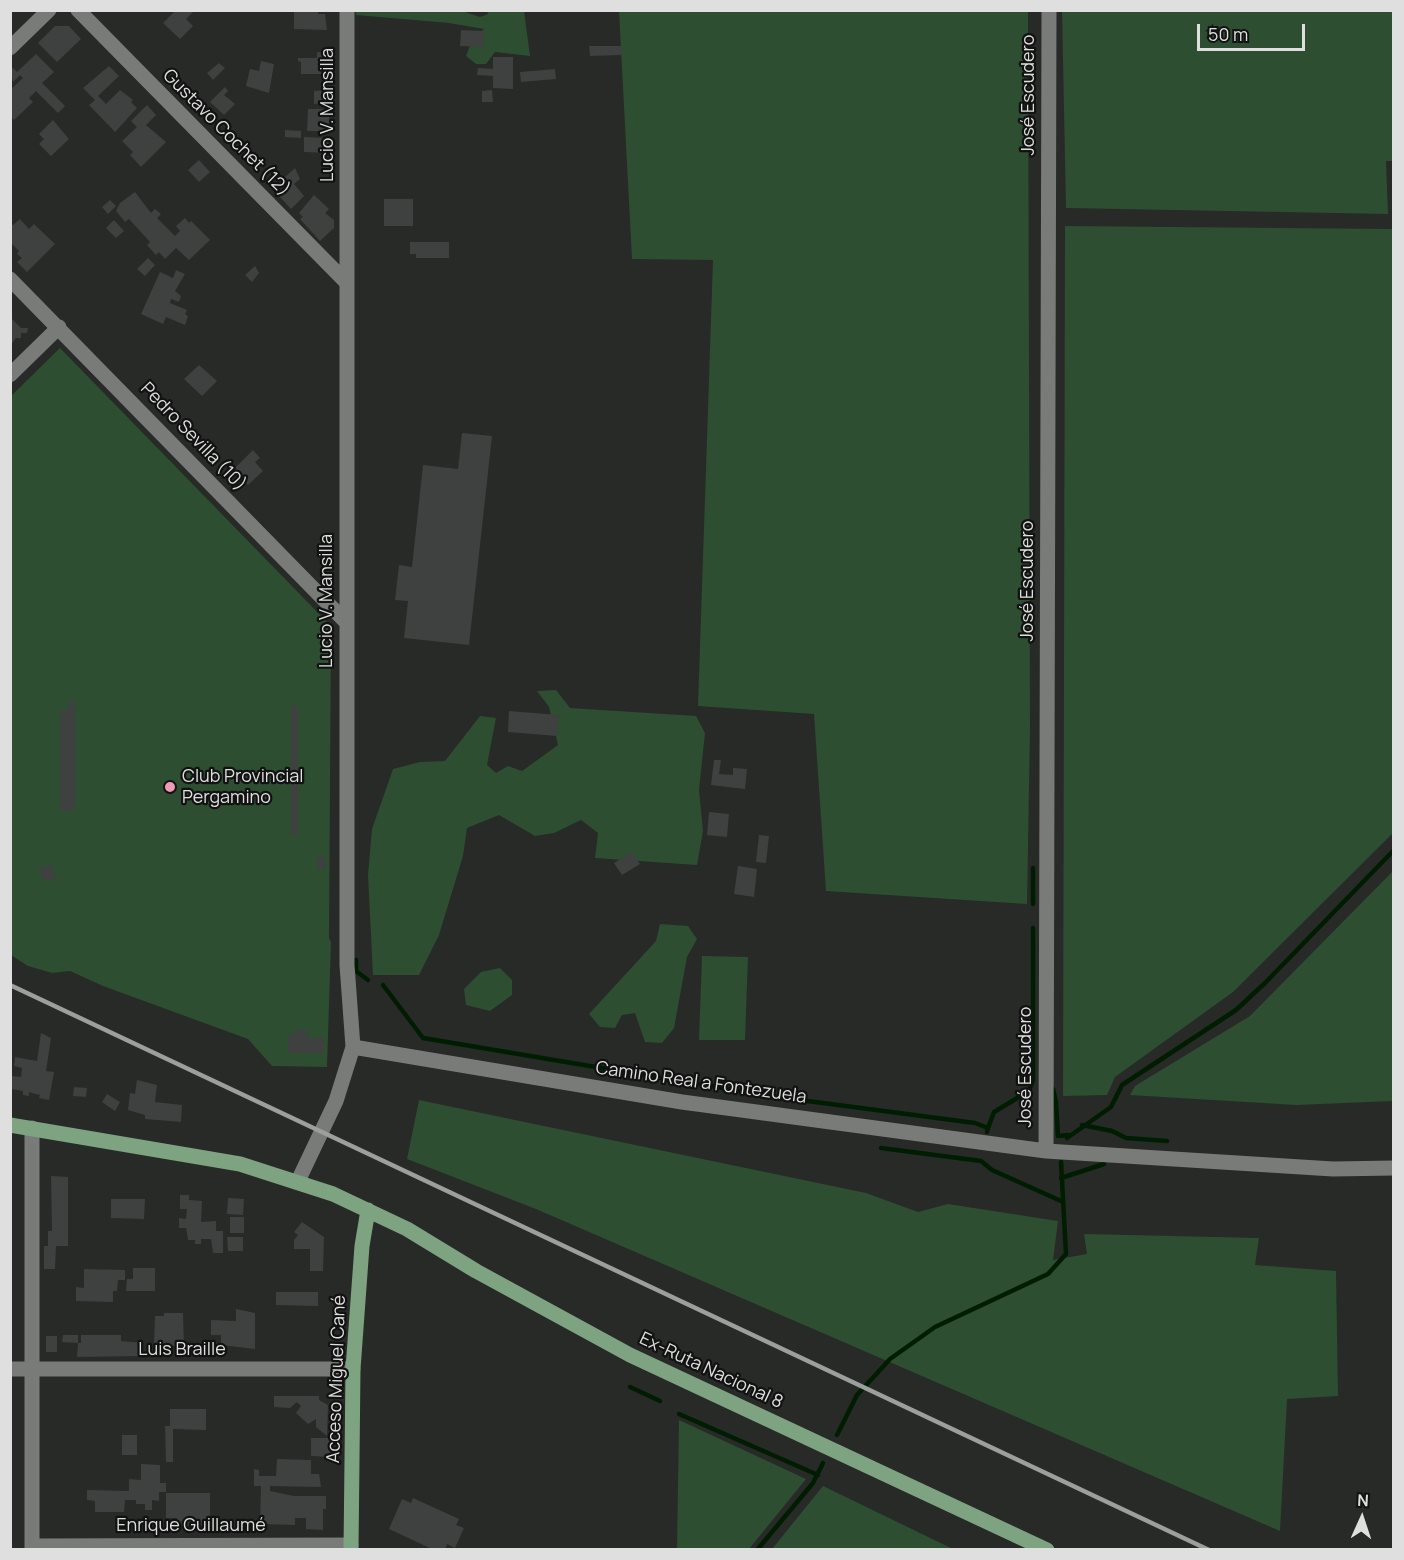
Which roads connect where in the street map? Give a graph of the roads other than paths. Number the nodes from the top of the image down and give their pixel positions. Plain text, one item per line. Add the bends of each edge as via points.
1 (49, 10) edge
2 (78, 10) edge
3 (347, 10) edge
4 (1049, 10) edge
5 (10, 48) edge
6 (10, 279) edge
7 (347, 283) junction
8 (59, 327) junction
9 (10, 375) edge
10 (346, 622) junction
11 (353, 1047) junction
12 (10, 1125) edge
13 (33, 1128) junction
14 (1046, 1151) junction
15 (1394, 1168) edge
16 (298, 1181) junction
17 (368, 1210) junction
18 (353, 1369) junction
19 (10, 1370) edge
20 (32, 1370) junction
21 (351, 1547) edge
22 (32, 1548) edge
23 (1047, 1550) edge

1 - 5 street
2 - 7 street, Gustavo Cochet (12)
3 - 7 street, Lucio V. Mansilla
4 - 14 street, José Escudero
6 - 8 street, Pedro Sevilla (10)
7 - 10 street, Lucio V. Mansilla
8 - 9 street
8 - 10 street, Pedro Sevilla (10)
10 - 11 street, Lucio V. Mansilla via 347,965
11 - 14 street, Camino Real a Fontezuela via 682,1102
11 - 16 street, Lucio V. Mansilla via 336,1101
12 - 13 main road, Ex-Ruta Nacional 8
13 - 16 main road, Ex-Ruta Nacional 8 via 214,1159
13 - 20 street
14 - 15 street, Camino Real a Fontezuela via 1332,1169
16 - 17 main road, Ex-Ruta Nacional 8
17 - 18 main road, Acceso Miguel Cané
17 - 23 main road, Ex-Ruta Nacional 8 via 630,1355
18 - 20 street, Luis Braille
18 - 21 main road, Acceso Miguel Cané
19 - 20 street, Luis Braille
20 - 22 street
21 - 22 street, Enrique Guillaumé

